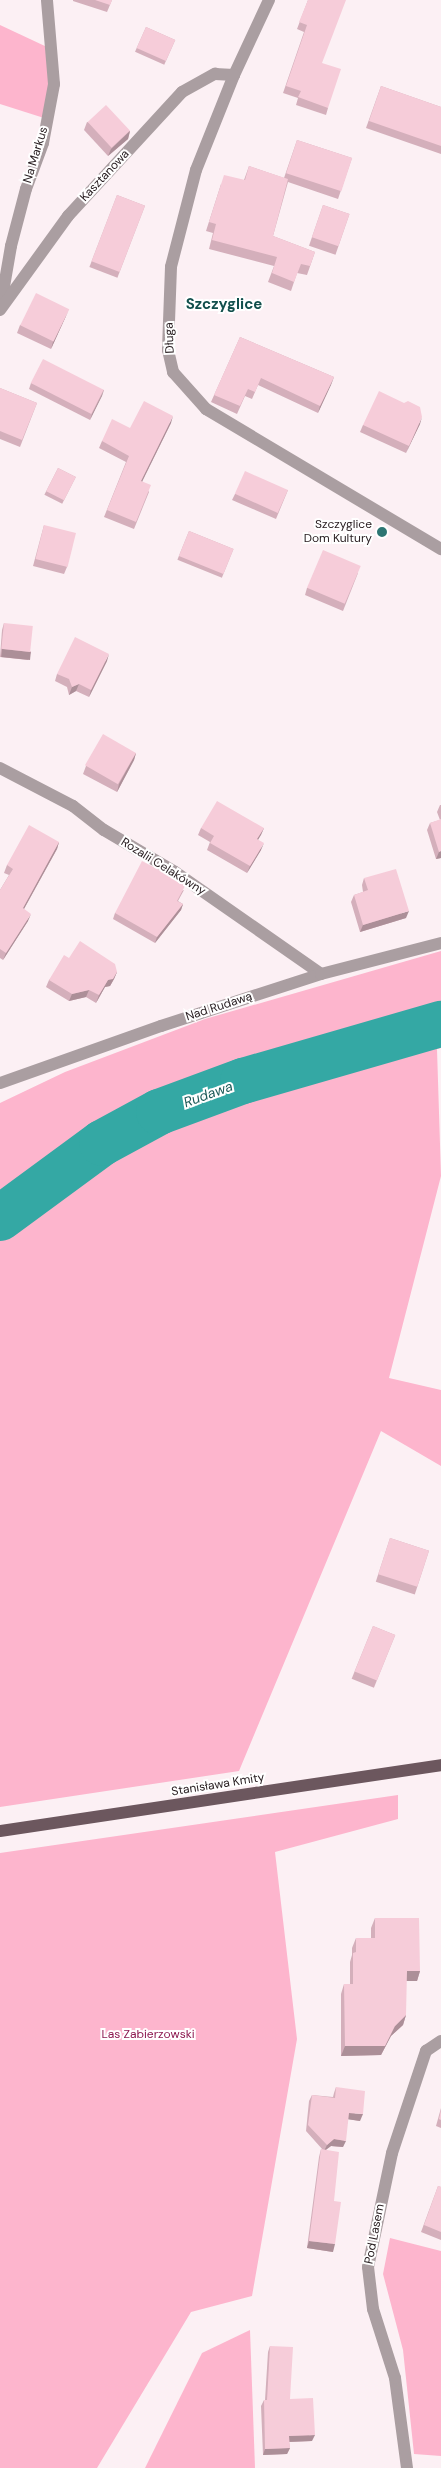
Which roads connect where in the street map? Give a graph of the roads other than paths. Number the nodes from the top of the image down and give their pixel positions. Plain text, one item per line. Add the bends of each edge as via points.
1 (47, 0) edge
2 (269, 0) edge
3 (234, 76) junction
4 (0, 309) edge
5 (441, 548) edge
6 (0, 768) edge
7 (441, 943) edge
8 (321, 974) junction
9 (0, 1083) edge
10 (441, 1765) edge
11 (0, 1831) edge
12 (441, 2041) edge
13 (407, 2468) edge

1 - 4 street, Na Markus via 54,84 43,143 26,189 11,246
2 - 3 street, Długa
3 - 4 street, Kasztanowa via 216,74 182,92 68,216
3 - 5 street, Długa via 196,170 171,267 168,350 173,372 206,409
6 - 8 street, Rozalii Celakówny via 73,806 104,830 175,872
7 - 8 street, Nad Rudawą
8 - 9 street, Nad Rudawą
10 - 11 main road, Stanisława Kmity
12 - 13 street, Pod Lasem via 426,2051 392,2153 368,2267 373,2309 395,2378

